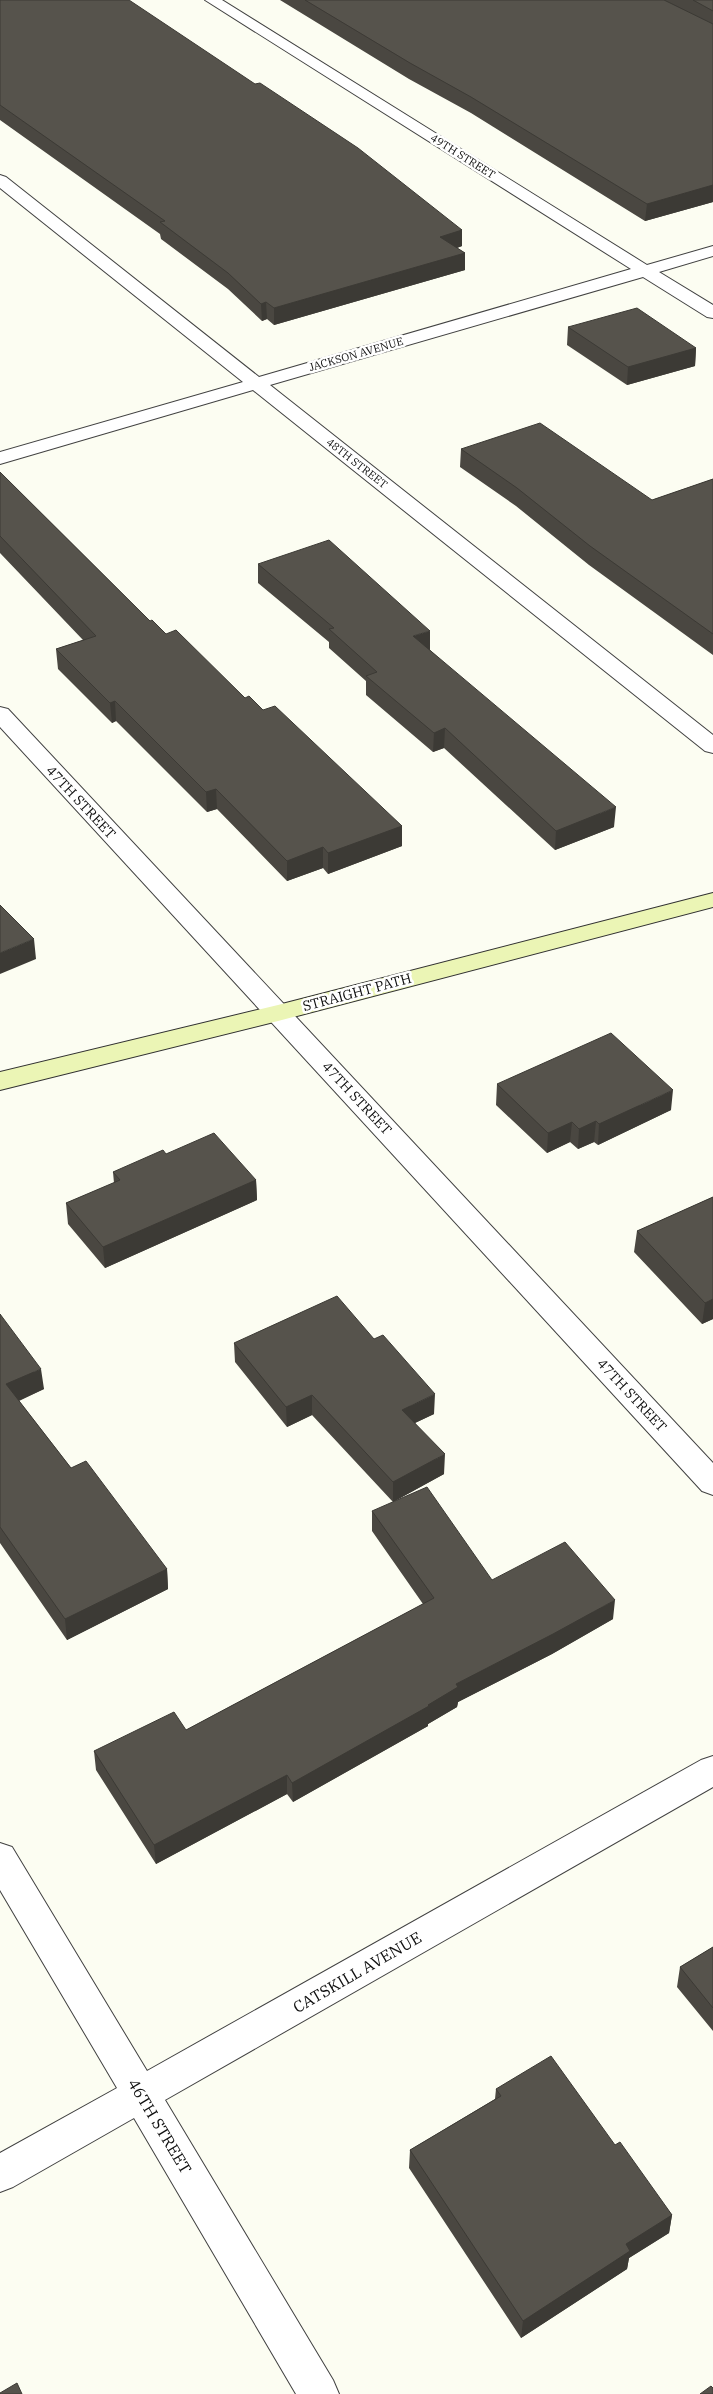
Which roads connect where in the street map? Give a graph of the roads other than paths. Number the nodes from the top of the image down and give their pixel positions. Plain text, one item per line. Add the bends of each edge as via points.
1 (212, 0) edge
2 (0, 180) edge
3 (713, 251) edge
4 (646, 271) junction
5 (713, 313) edge
6 (256, 384) junction
7 (0, 458) edge
8 (0, 714) edge
9 (713, 746) edge
10 (713, 900) edge
11 (278, 1013) junction
12 (0, 1081) edge
13 (713, 1483) edge
14 (713, 1770) edge
15 (0, 1858) edge
16 (141, 2094) junction
17 (0, 2174) edge
18 (319, 2394) edge

1 - 4 street, 49TH STREET
2 - 6 street, 48TH STREET
3 - 4 street, JACKSON AVENUE
4 - 5 street, 49TH STREET
4 - 6 street, JACKSON AVENUE
6 - 7 street, JACKSON AVENUE
6 - 9 street, 48TH STREET
8 - 11 street, 47TH STREET
10 - 11 main road, STRAIGHT PATH
11 - 12 main road, STRAIGHT PATH
11 - 13 street, 47TH STREET
14 - 16 street, CATSKILL AVENUE
15 - 16 street, 46TH STREET
16 - 17 street, CATSKILL AVENUE
16 - 18 street, 46TH STREET

